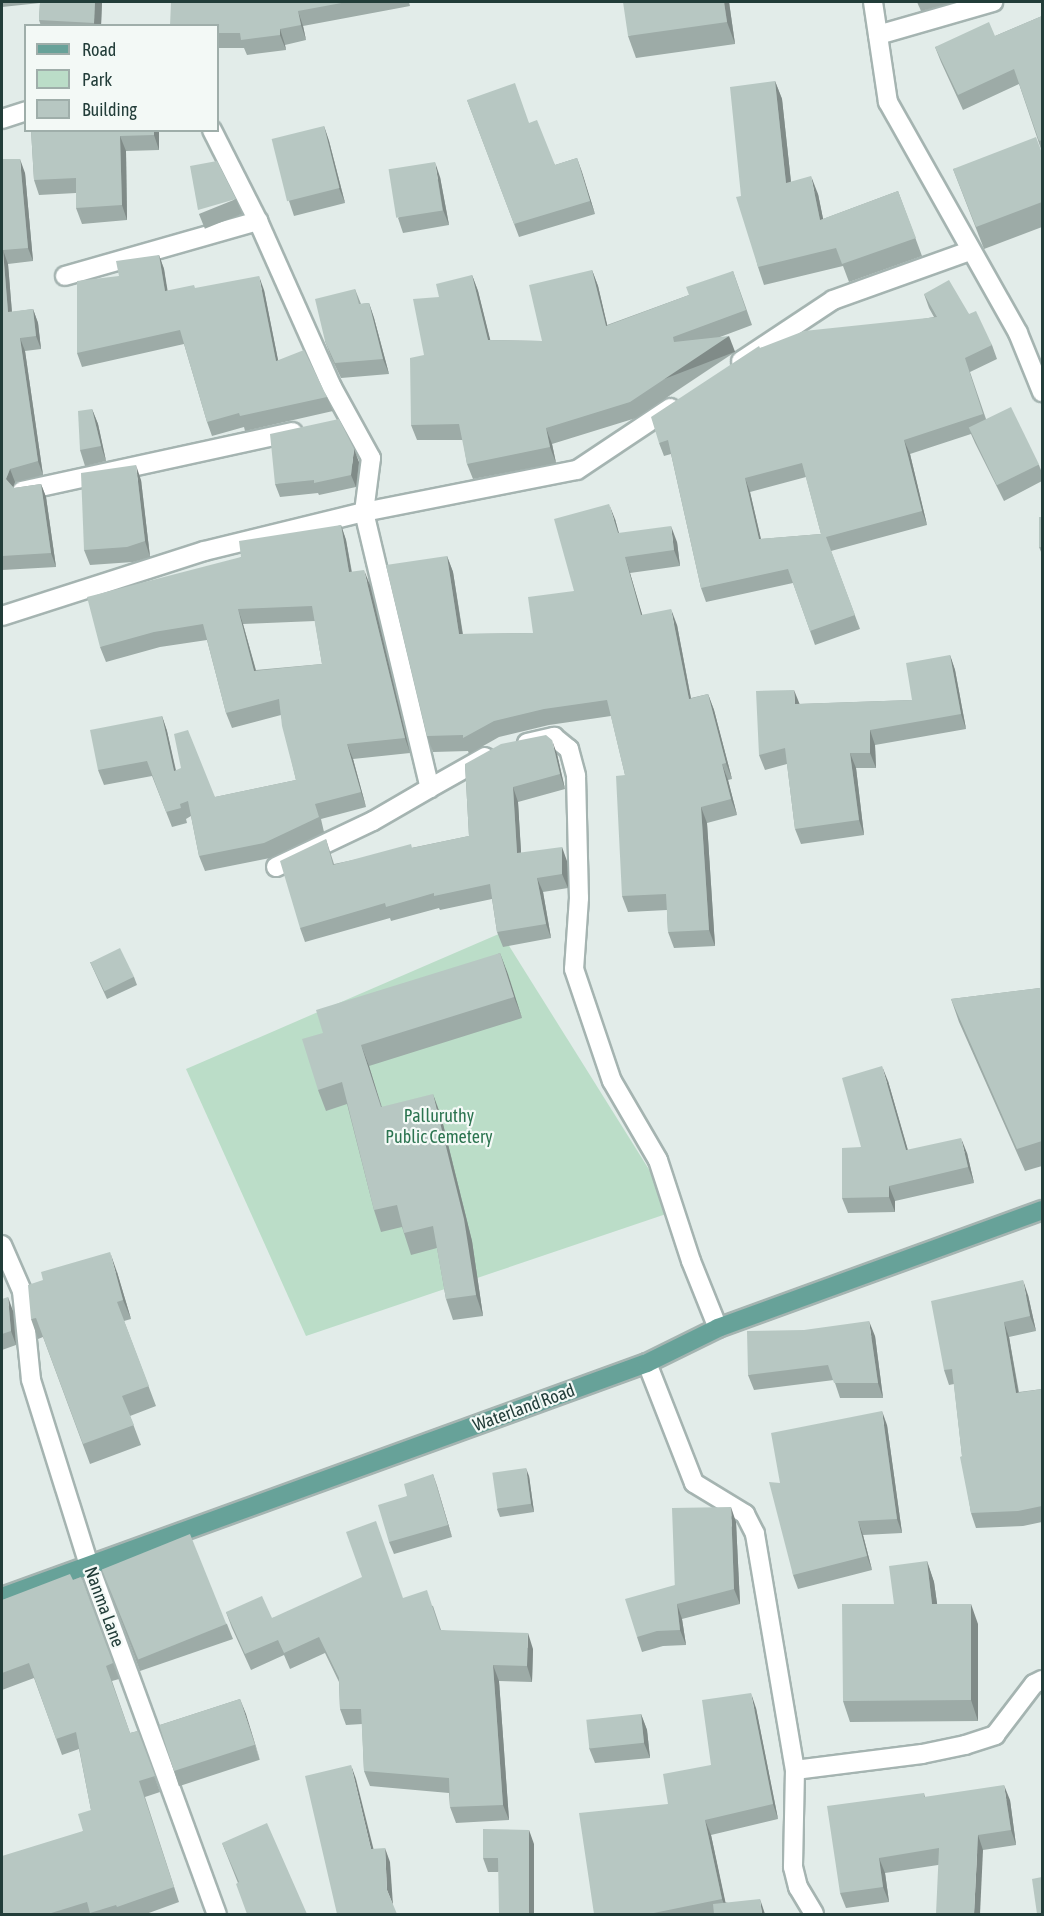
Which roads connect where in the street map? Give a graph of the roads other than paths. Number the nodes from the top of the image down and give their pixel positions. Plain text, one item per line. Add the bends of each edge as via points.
1 (873, 2) edge
2 (993, 2) edge
3 (878, 35) junction
4 (24, 112) edge
5 (2, 119) edge
6 (213, 132) edge
7 (258, 221) junction
8 (970, 251) junction
9 (65, 276) dead end
10 (725, 372) edge
11 (1042, 392) edge
12 (685, 398) edge
13 (350, 419) junction
14 (22, 491) edge
15 (364, 512) junction
16 (2, 616) edge
17 (430, 788) junction
18 (276, 867) dead end
19 (1042, 1210) edge
20 (2, 1245) edge
21 (718, 1328) junction
22 (647, 1363) junction
23 (88, 1565) junction
24 (2, 1597) edge
25 (1042, 1680) edge
26 (795, 1770) junction
27 (218, 1914) edge
28 (814, 1914) edge

1 - 3 street
2 - 3 street
3 - 8 street via 888,102
4 - 5 street
6 - 7 street
7 - 9 street
7 - 13 street
8 - 10 street via 833,300
8 - 11 street via 1018,333
12 - 15 street via 577,470
13 - 14 street
13 - 15 street via 371,458
15 - 16 street via 204,551
15 - 17 street
17 - 18 street via 373,822
17 - 21 street via 507,747 554,737 569,749 576,776 578,876 574,969 612,1081 658,1160
19 - 21 main road, Waterland Road
20 - 23 street, Nanma Lane via 22,1291 31,1380
21 - 22 main road, Waterland Road
22 - 23 main road, Waterland Road
22 - 26 street via 694,1483 746,1514 755,1534
23 - 24 main road, Waterland Road
23 - 27 street, Nanma Lane
25 - 26 street via 1034,1684 994,1735 922,1754
26 - 28 street via 793,1867 798,1887

